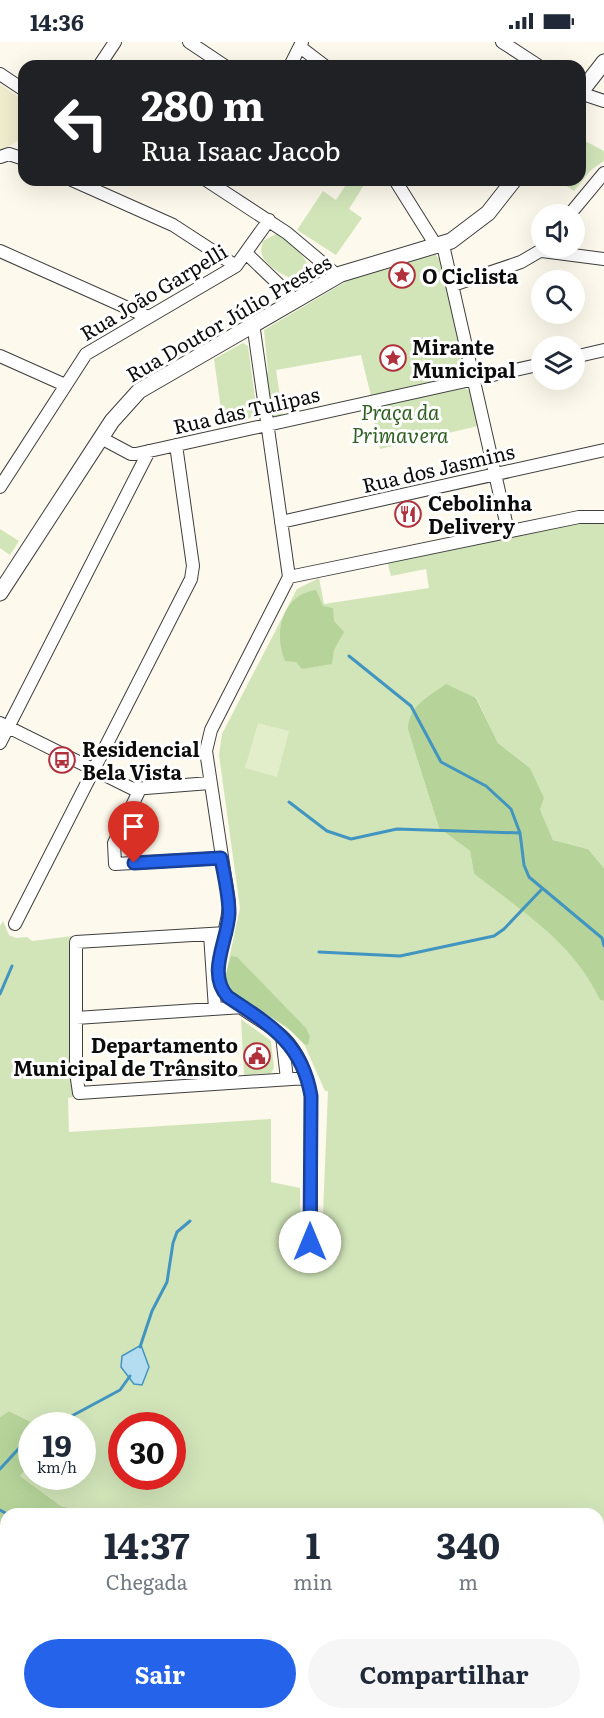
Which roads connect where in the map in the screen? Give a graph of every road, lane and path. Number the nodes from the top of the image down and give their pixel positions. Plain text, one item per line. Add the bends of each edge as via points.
1 (115, 42) edge
2 (189, 42) edge
3 (502, 42) edge
4 (301, 44) edge
5 (103, 60) edge
6 (216, 60) edge
7 (293, 60) edge
8 (318, 60) edge
9 (530, 60) edge
10 (604, 62) edge
11 (0, 74) edge
12 (586, 85) edge
13 (18, 86) edge
14 (586, 95) edge
15 (604, 100) edge
16 (604, 173) edge
17 (85, 186) edge
18 (215, 186) edge
19 (399, 186) edge
20 (509, 186) edge
21 (578, 204) edge
22 (269, 220) junction
23 (440, 246) junction
24 (0, 251) edge
25 (247, 254) junction
26 (531, 256) edge
27 (585, 256) edge
28 (604, 259) edge
29 (236, 266) junction
30 (338, 276) junction
31 (453, 285) junction
32 (294, 299) junction
33 (148, 317) junction
34 (253, 323) junction
35 (604, 350) edge
36 (585, 354) edge
37 (0, 356) edge
38 (531, 366) edge
39 (474, 379) junction
40 (65, 385) junction
41 (267, 425) junction
42 (101, 438) junction
43 (176, 445) junction
44 (604, 450) edge
45 (149, 451) junction
46 (131, 454) junction
47 (140, 469) junction
48 (495, 474) junction
49 (0, 487) edge
50 (604, 517) edge
51 (281, 522) junction
52 (508, 531) junction
53 (289, 577) junction
54 (0, 593) edge
55 (4, 725) edge
56 (0, 743) edge
57 (93, 770) junction
58 (210, 783) junction
59 (136, 789) junction
60 (221, 858) junction
61 (15, 924) dead end
62 (226, 933) junction
63 (210, 934) junction
64 (243, 1007) junction
65 (214, 1009) junction
66 (76, 1018) junction
67 (282, 1035) junction
68 (307, 1078) junction
69 (287, 1079) junction
70 (310, 1242) dead end

1 - 5 street
2 - 6 street
3 - 9 street
4 - 7 street
4 - 8 street
10 - 12 street
11 - 13 street
14 - 15 street
16 - 21 street
17 - 29 street via 173,225
18 - 22 street
19 - 23 street
20 - 23 street, Rua Doutor Júlio Prestes via 488,213
22 - 25 street, Rua João Garpelli
22 - 30 street
23 - 30 street, Rua Doutor Júlio Prestes
23 - 31 street
24 - 33 street
25 - 29 street, Rua João Garpelli
25 - 32 street
26 - 31 street
27 - 28 street
29 - 33 street, Rua João Garpelli
30 - 32 street, Rua Doutor Júlio Prestes
31 - 39 street
32 - 34 street, Rua Doutor Júlio Prestes
33 - 40 street, Rua João Garpelli via 94,347
34 - 41 street
34 - 42 street, Rua Doutor Júlio Prestes via 144,387 121,409
35 - 36 street
37 - 40 street
38 - 39 street, Rua das Tulipas
39 - 41 street, Rua das Tulipas
39 - 48 street
40 - 49 street, Rua João Garpelli
41 - 43 street, Rua das Tulipas
41 - 51 street
42 - 46 street
42 - 54 street, Rua Doutor Júlio Prestes
43 - 45 street, Rua das Tulipas
43 - 57 street via 192,574
44 - 48 street, Rua dos Jasmins
45 - 46 street, Rua das Tulipas
45 - 47 street
46 - 47 street
47 - 55 street
48 - 51 street, Rua dos Jasmins
48 - 52 street
50 - 52 street via 579,517
51 - 53 street
52 - 53 street
53 - 58 street via 208,736
55 - 56 street
55 - 57 street
57 - 59 street
57 - 61 street
58 - 59 street
58 - 60 street
59 - 60 street via 114,843 115,864
60 - 62 street via 229,903
62 - 63 street
62 - 64 street via 218,979 221,990
63 - 65 street
63 - 66 street via 76,942
64 - 65 street
64 - 67 street
65 - 66 street
66 - 69 street via 79,1093
67 - 68 street
67 - 69 street
68 - 69 street
68 - 70 street via 311,1096

